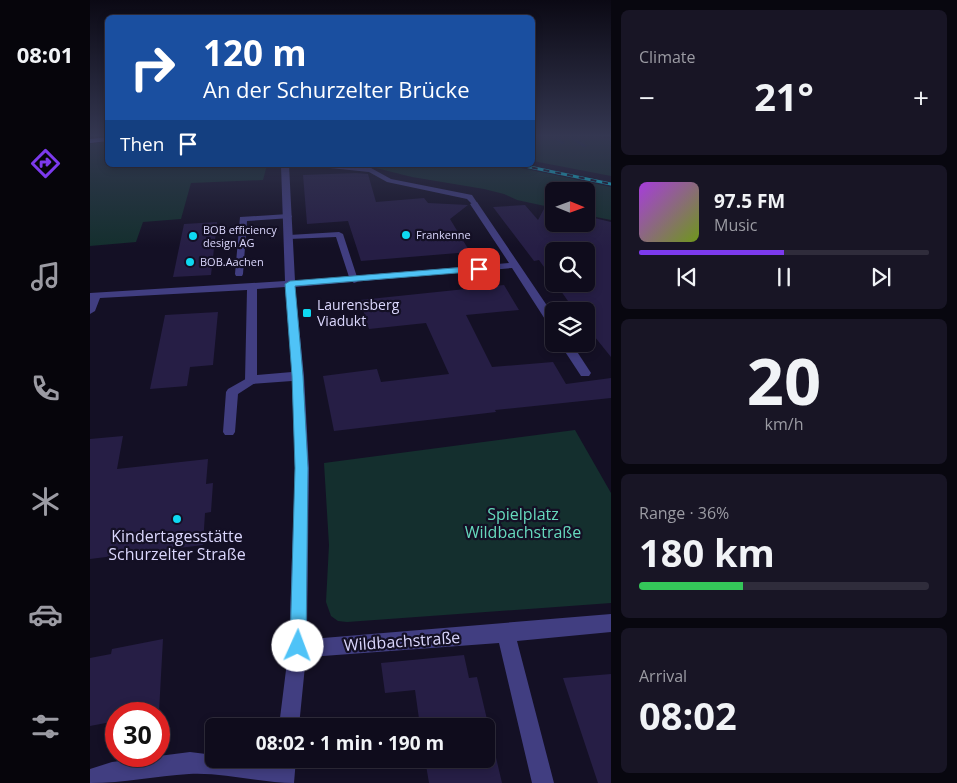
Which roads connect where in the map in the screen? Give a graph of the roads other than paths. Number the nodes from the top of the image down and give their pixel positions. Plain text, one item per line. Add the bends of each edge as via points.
1 (286, 174) edge
2 (377, 174) edge
3 (474, 204) joint
4 (288, 216) junction
5 (289, 237) junction
6 (515, 266) junction
7 (239, 274) dead end
8 (354, 280) junction
9 (290, 284) junction
10 (252, 286) junction
11 (93, 295) edge
12 (90, 311) edge
13 (545, 311) edge
14 (571, 352) edge
15 (585, 373) dead end
16 (298, 376) junction
17 (251, 380) junction
18 (230, 432) dead end
19 (611, 623) edge
20 (506, 634) junction
21 (298, 646) junction
22 (290, 718) edge
23 (284, 771) edge
24 (90, 780) edge
25 (542, 783) edge

1 - 4 street
2 - 3 lane via 389,181 469,197
3 - 6 street
4 - 5 street
4 - 7 lane via 243,219
5 - 8 lane via 339,234
5 - 9 street
6 - 8 street
6 - 13 street
8 - 9 street
9 - 10 street
9 - 16 street
10 - 11 street
10 - 17 street
11 - 12 street
14 - 15 street
16 - 17 street
16 - 21 street via 302,468
17 - 18 lane via 232,392
19 - 20 street, Wildbachstraße
20 - 21 street, Wildbachstraße
20 - 25 street
21 - 22 street
23 - 24 street via 190,763 112,773

